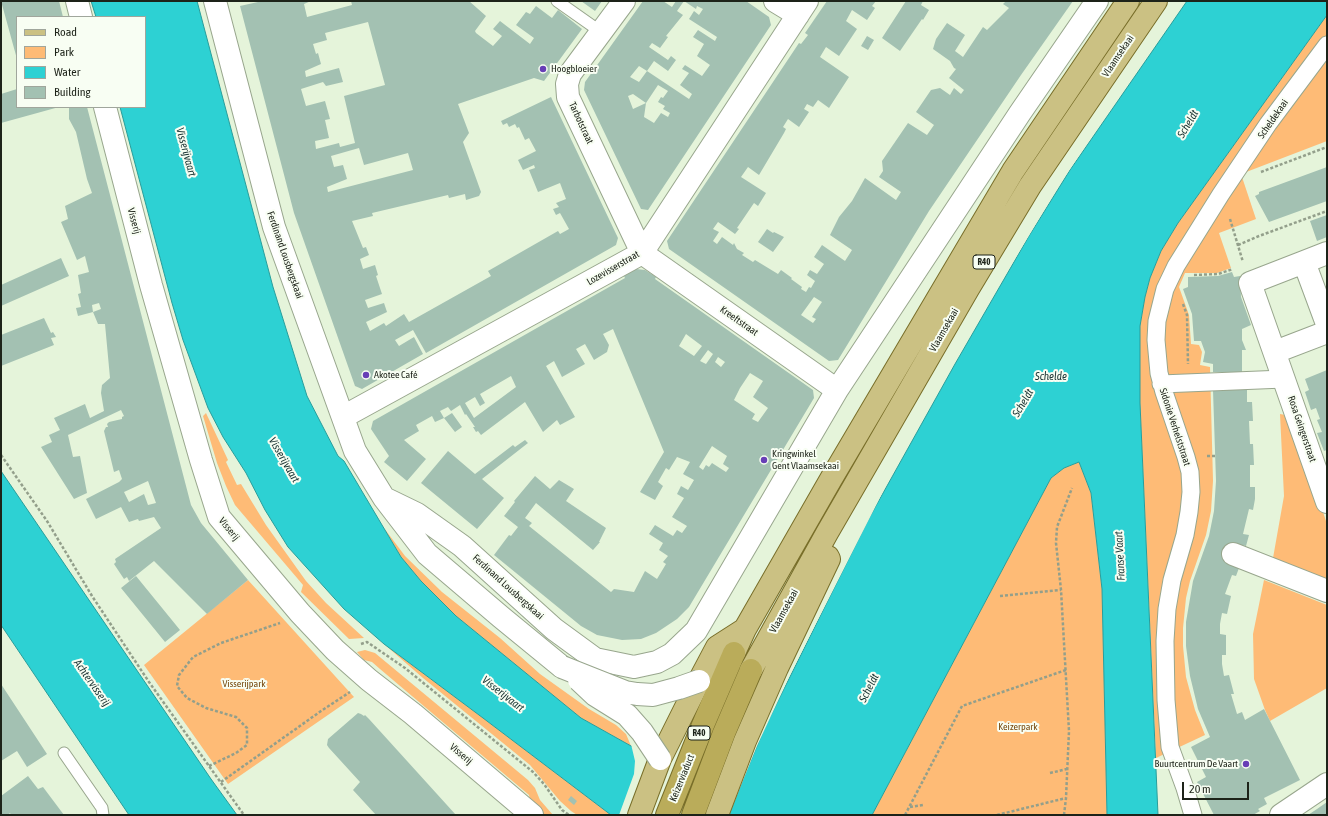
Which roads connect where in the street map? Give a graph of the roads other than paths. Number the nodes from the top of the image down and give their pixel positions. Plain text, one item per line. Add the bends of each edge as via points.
1 (77, 1) edge
2 (215, 1) edge
3 (557, 1) edge
4 (624, 1) edge
5 (775, 1) edge
6 (1097, 1) edge
7 (1128, 1) edge
8 (1156, 1) edge
9 (802, 8) edge
10 (81, 16) edge
11 (601, 32) junction
12 (1327, 45) edge
13 (104, 108) edge
14 (1225, 189) joint
15 (642, 253) junction
16 (1327, 253) edge
17 (1304, 262) junction
18 (1327, 324) edge
19 (1327, 332) edge
20 (1275, 352) junction
21 (1284, 379) junction
22 (1161, 384) junction
23 (837, 390) junction
24 (342, 417) junction
25 (384, 498) junction
26 (1327, 502) edge
27 (827, 534) junction
28 (1233, 554) dead end
29 (1327, 591) edge
30 (726, 650) junction
31 (562, 667) junction
32 (751, 670) joint
33 (699, 681) junction
34 (64, 753) dead end
35 (660, 760) junction
36 (1327, 784) edge
37 (103, 815) edge
38 (532, 815) edge
39 (639, 815) edge
40 (667, 815) edge
41 (693, 815) edge
42 (717, 815) edge
43 (1193, 815) edge
44 (1281, 815) edge

1 - 10 street
2 - 24 street, Ferdinand Lousbergskaai via 274,228
3 - 11 lane
4 - 11 street, Tarbotstraat
5 - 9 street
6 - 23 street
7 - 30 main road, R40 via 1013,171 835,472 746,629
8 - 27 main road, Vlaamsekaai / R40 via 1030,186 968,288
9 - 15 street, Lozevisserstraat
11 - 15 street, Tarbotstraat via 570,74 567,84 568,97
12 - 14 street, Scheldekaai via 1268,124
13 - 38 street, Visserij via 156,300 219,517 300,613 335,650
14 - 22 street, Sidonie Verhelststraat via 1176,266 1161,299 1157,321 1156,357
15 - 23 street, Kreeftstraat
15 - 24 street, Lozevisserstraat
16 - 17 street
17 - 18 street
17 - 20 street, Rosa Geingerstraat via 1247,274
19 - 20 street
20 - 21 street, Rosa Geingerstraat
21 - 22 street
21 - 26 street, Rosa Geingerstraat
22 - 43 street, Sidonie Verhelststraat via 1190,472 1189,512 1172,580 1165,623 1166,700 1170,747
23 - 25 street, Ferdinand Lousbergskaai via 696,631 672,654 657,662 634,667 595,659 554,629 462,546 417,514
24 - 25 street, Ferdinand Lousbergskaai via 355,451
25 - 31 street, Ferdinand Lousbergskaai via 428,554
27 - 32 main road, Vlaamsekaai / R40
27 - 42 main road via 828,559 744,741
28 - 29 street
30 - 33 main road
30 - 40 highway, Keizerviaduct / R40 via 703,725
31 - 33 street, Ferdinand Lousbergskaai, bridge via 625,692 637,694 653,695
31 - 35 street, Ferdinand Lousbergskaai, bridge via 595,695 627,715 642,732
32 - 41 highway, R40
33 - 35 main road
34 - 37 lane via 102,808
35 - 39 main road
36 - 44 street

